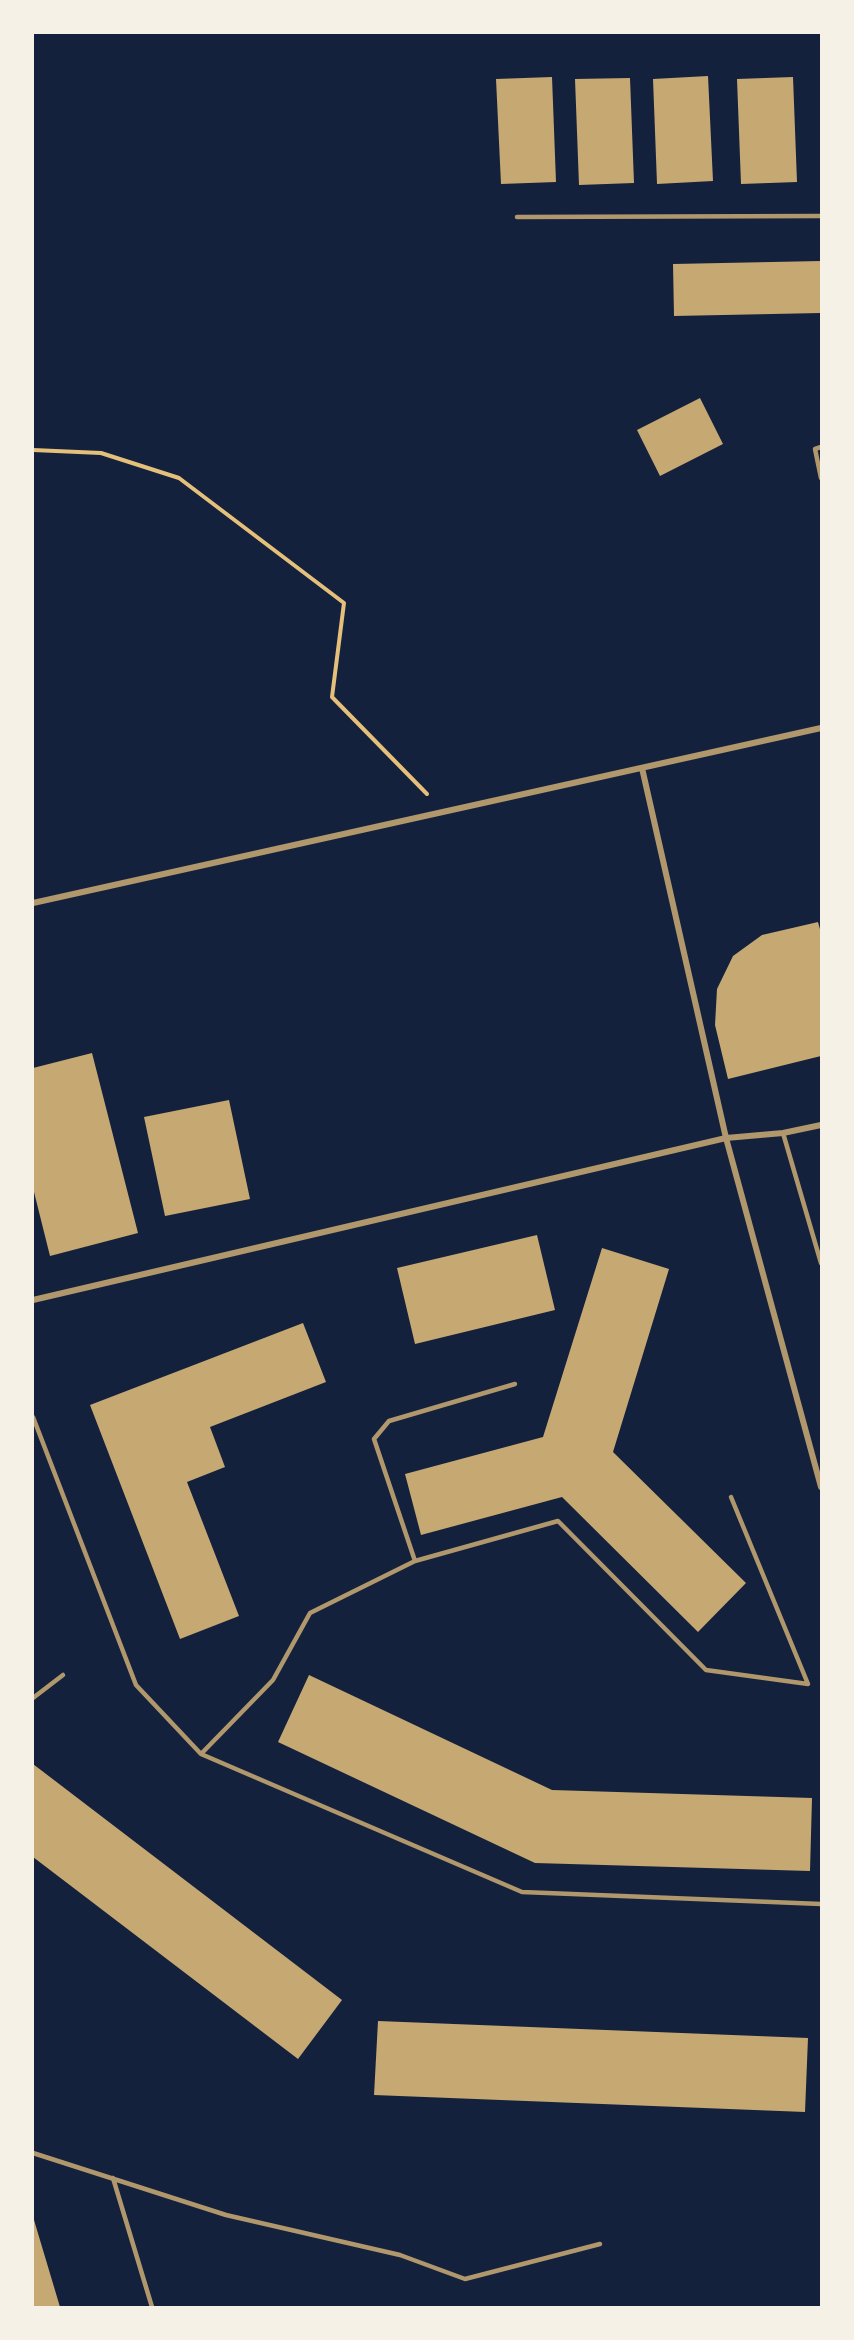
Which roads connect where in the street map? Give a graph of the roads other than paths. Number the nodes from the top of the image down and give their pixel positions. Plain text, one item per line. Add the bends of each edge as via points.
1 (821, 216) edge
2 (517, 217) dead end
3 (821, 447) edge
4 (821, 478) edge
5 (821, 728) edge
6 (642, 768) junction
7 (33, 903) edge
8 (821, 1125) edge
9 (783, 1133) junction
10 (726, 1138) junction
11 (821, 1263) edge
12 (33, 1300) edge
13 (515, 1384) dead end
14 (33, 1417) edge
15 (821, 1487) edge
16 (731, 1497) dead end
17 (415, 1562) junction
18 (63, 1676) dead end
19 (33, 1698) edge
20 (201, 1754) junction
21 (821, 1904) edge
22 (33, 2152) edge
23 (113, 2178) junction
24 (600, 2244) dead end
25 (152, 2307) edge

1 - 2 lane
3 - 4 lane via 815,448
5 - 6 street
6 - 7 street
6 - 10 street
8 - 9 street
9 - 10 street
9 - 11 lane
10 - 12 street
10 - 15 street
13 - 17 lane via 389,1421 374,1439
14 - 20 lane via 136,1684
16 - 17 lane via 808,1684 706,1671 558,1521
17 - 20 lane via 310,1613 273,1680
18 - 19 lane
20 - 21 lane via 522,1892
22 - 23 lane
23 - 24 lane via 226,2215 400,2254 465,2279
23 - 25 lane

